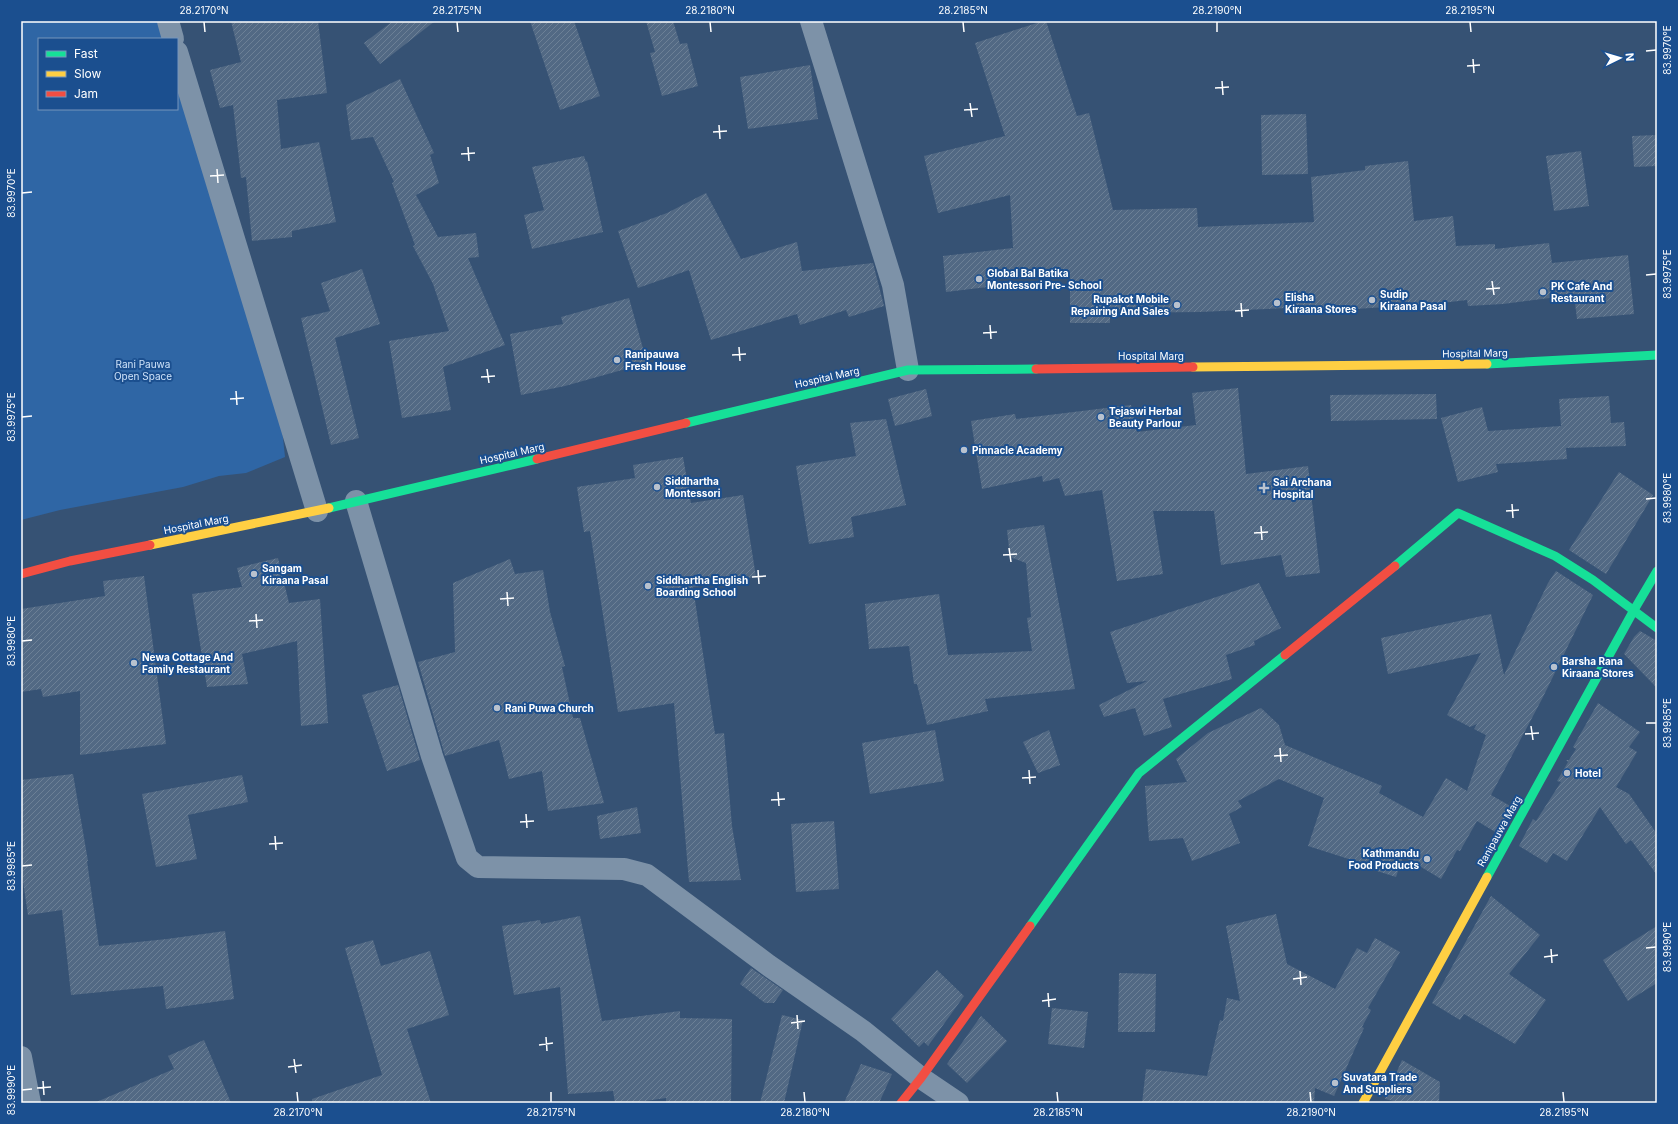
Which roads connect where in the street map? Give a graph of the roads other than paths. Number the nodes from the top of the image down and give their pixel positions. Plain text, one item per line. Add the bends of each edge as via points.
1 (168, 21) edge
2 (811, 21) edge
3 (173, 38) edge
4 (178, 55) edge
5 (1657, 355) edge
6 (908, 370) junction
7 (356, 501) junction
8 (317, 511) junction
9 (1657, 571) edge
10 (21, 574) edge
11 (1634, 610) junction
12 (1657, 628) edge
13 (21, 1057) edge
14 (920, 1078) junction
15 (30, 1103) edge
16 (901, 1103) edge
17 (958, 1103) edge
18 (1363, 1103) edge

1 - 3 street
2 - 6 street via 893,285
4 - 8 street
5 - 6 main road, Hospital Marg via 1500,364
6 - 7 main road, Hospital Marg
7 - 8 main road, Hospital Marg
7 - 14 street via 432,756 467,858 478,867 624,869 647,875 863,1032
8 - 10 main road, Hospital Marg via 70,561
9 - 11 main road, Ranipauwa Marg
11 - 12 main road
11 - 14 main road via 1555,556 1458,513 1139,773
11 - 18 main road, Ranipauwa Marg
13 - 15 street
14 - 16 main road
14 - 17 street

